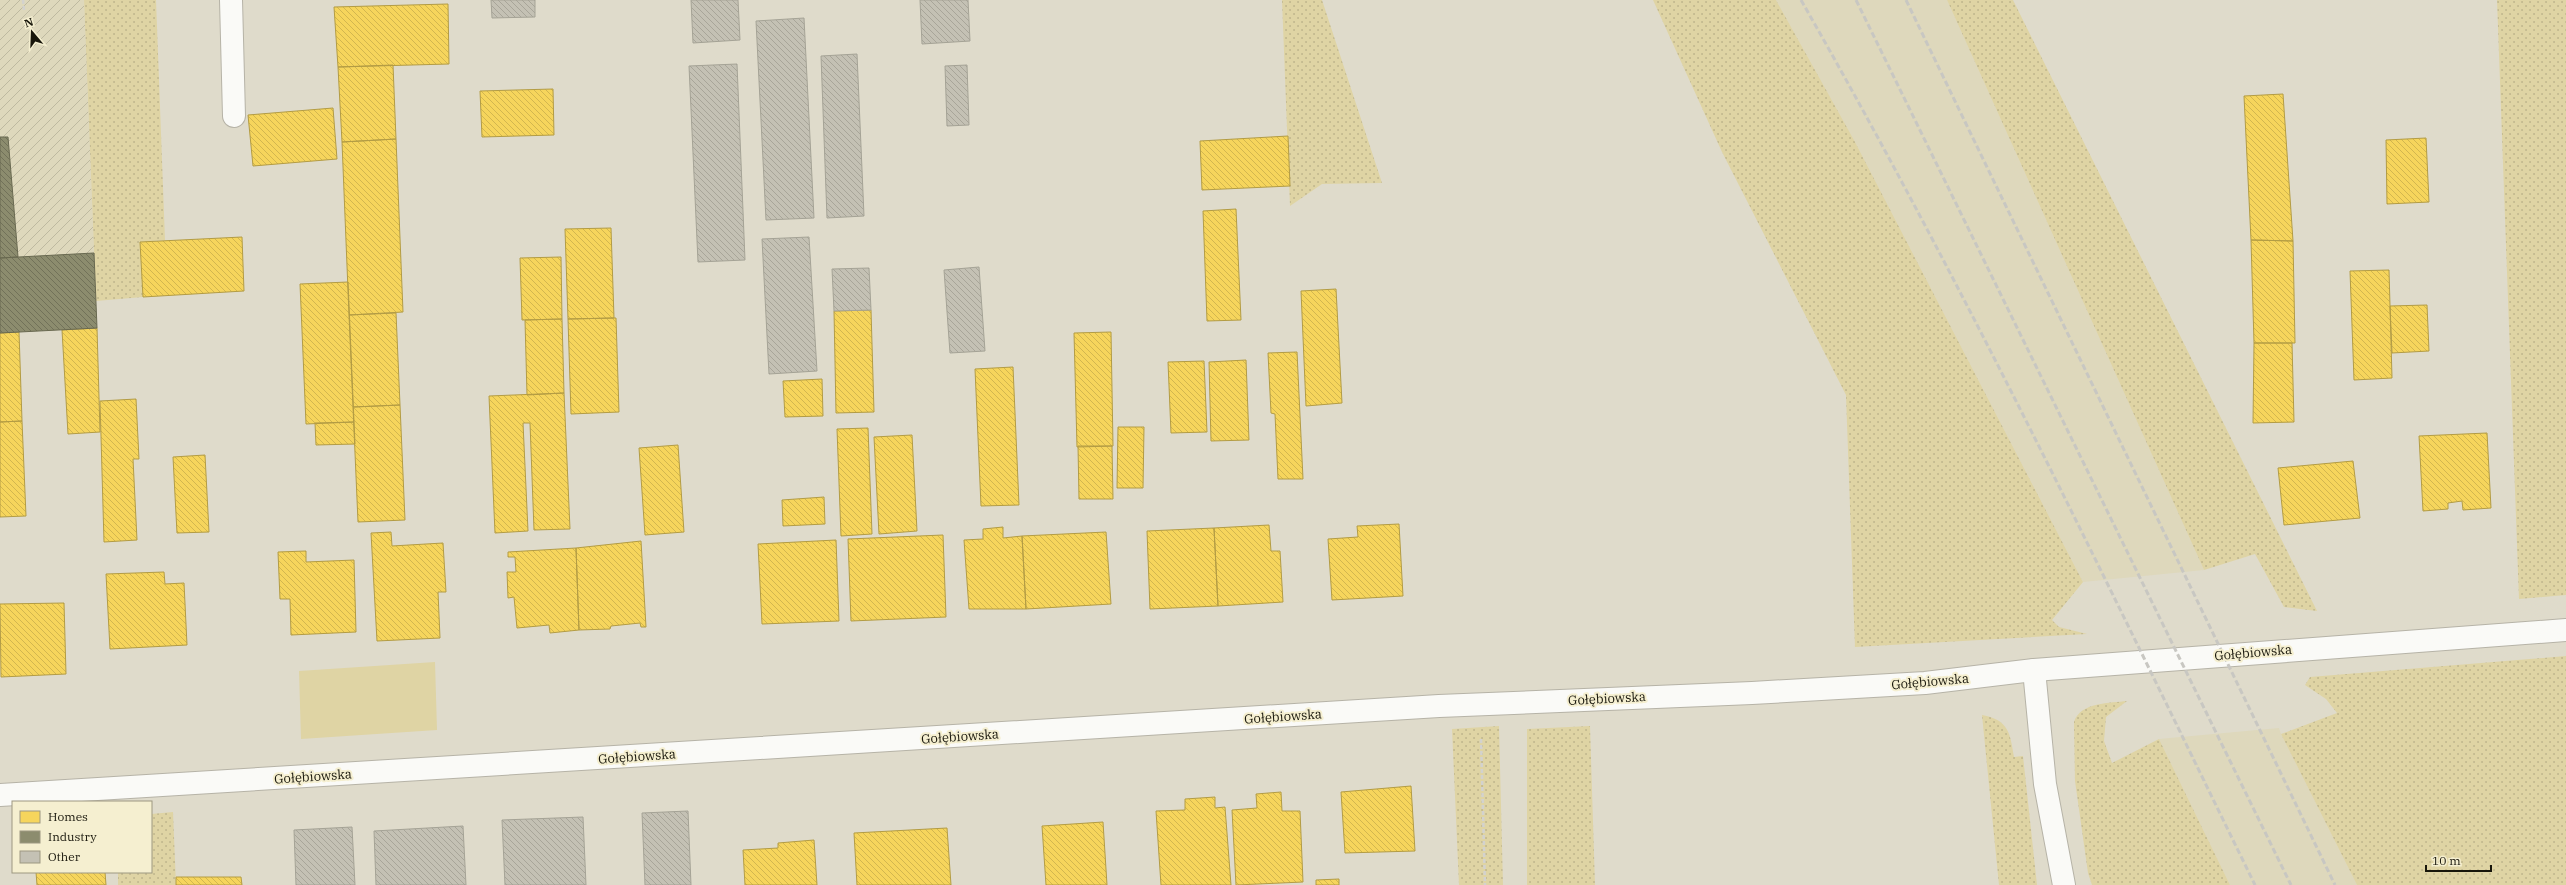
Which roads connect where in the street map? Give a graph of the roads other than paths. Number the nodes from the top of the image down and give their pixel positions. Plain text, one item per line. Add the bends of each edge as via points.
1 (232, 0) edge
2 (234, 116) dead end
3 (2566, 630) edge
4 (2034, 670) junction
5 (0, 795) edge
6 (2064, 885) edge

1 - 2 street
3 - 4 street, Gołębiowska
4 - 5 street, Gołębiowska via 1925,682 1480,704
4 - 6 street via 2045,784

